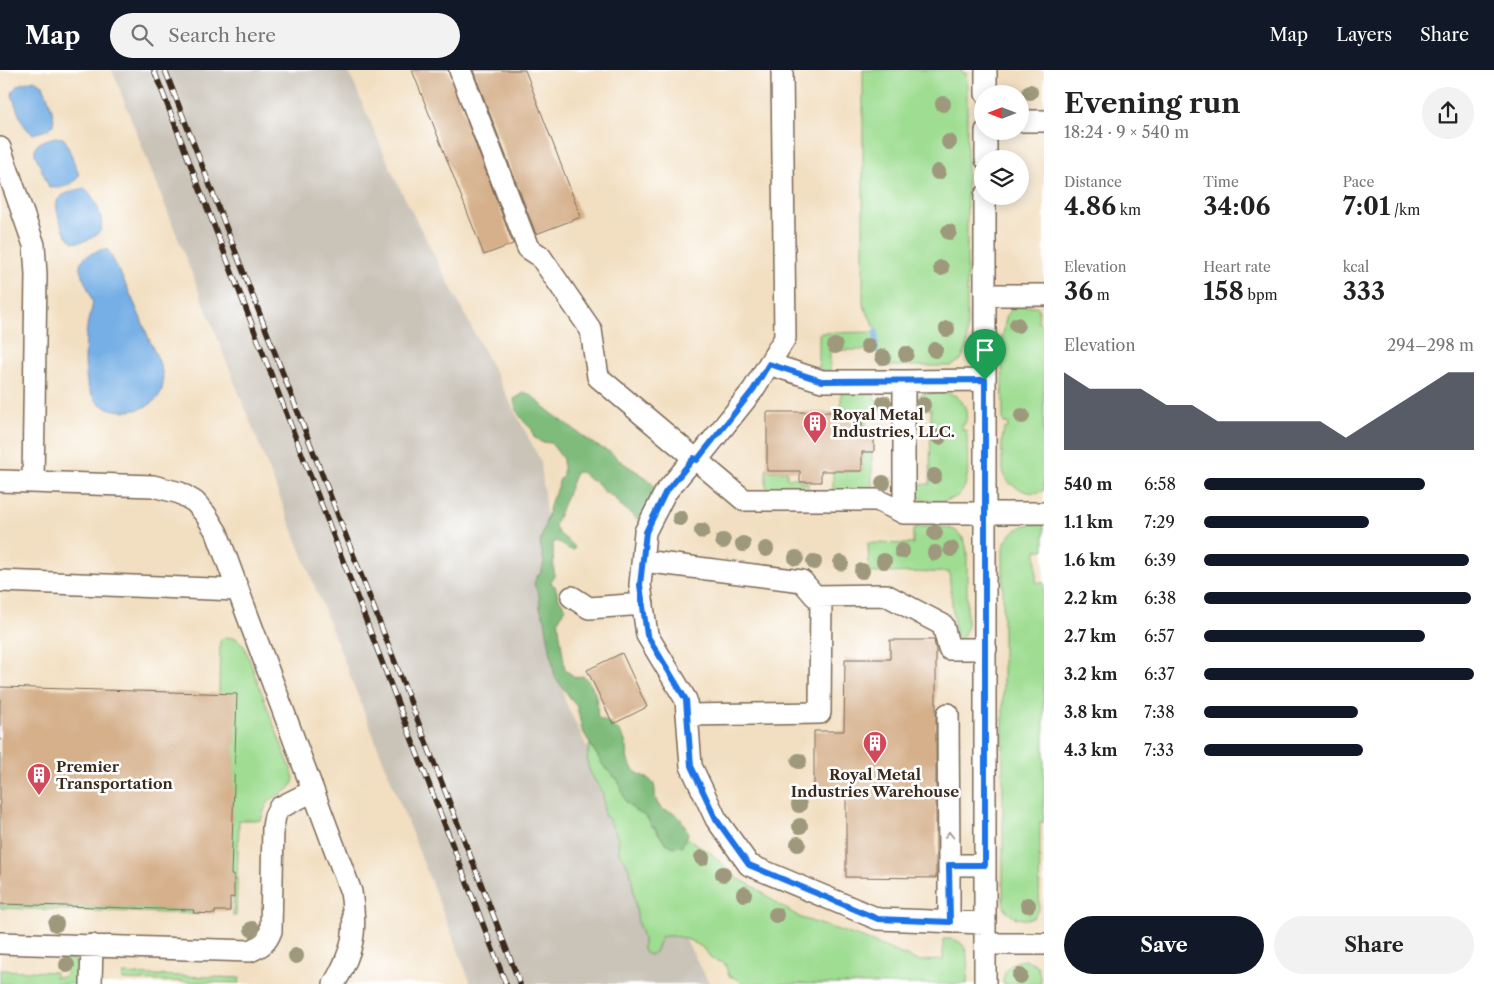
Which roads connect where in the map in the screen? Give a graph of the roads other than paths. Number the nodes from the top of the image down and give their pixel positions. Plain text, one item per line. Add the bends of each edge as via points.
1 (460, 70) edge
2 (782, 70) edge
3 (986, 70) edge
4 (986, 85) edge
5 (1029, 121) edge
6 (1044, 121) edge
7 (0, 148) edge
8 (986, 205) edge
9 (1044, 294) edge
10 (985, 295) junction
11 (769, 364) junction
12 (985, 380) junction
13 (904, 381) junction
14 (696, 459) junction
15 (0, 481) edge
16 (33, 482) junction
17 (904, 513) junction
18 (985, 513) junction
19 (1044, 513) edge
20 (642, 560) junction
21 (0, 581) edge
22 (238, 590) junction
23 (821, 596) junction
24 (572, 597) dead end
25 (642, 604) junction
26 (986, 649) junction
27 (948, 714) dead end
28 (687, 715) junction
29 (313, 791) junction
30 (949, 865) junction
31 (985, 865) junction
32 (950, 922) junction
33 (985, 934) junction
34 (0, 943) edge
35 (1044, 944) edge
36 (92, 945) junction
37 (90, 984) edge
38 (334, 984) edge
39 (985, 984) edge

1 - 14 street via 528,248 540,256 591,330 598,377
2 - 11 street via 785,338
3 - 4 street
5 - 6 street
7 - 16 street via 34,245
8 - 10 street
9 - 10 street
10 - 12 street
11 - 13 street via 822,381
11 - 14 street via 753,390
12 - 13 street
12 - 18 street
13 - 17 street
14 - 17 street via 744,500 877,500
14 - 20 street via 665,493 646,532
15 - 16 street
16 - 22 street via 153,486 180,493 194,502 217,533
17 - 18 street
18 - 19 street
18 - 26 street
20 - 23 street via 802,581 815,596
20 - 25 street
21 - 22 street
22 - 29 street
23 - 26 street via 886,595 943,625 949,649
23 - 28 street via 820,713
24 - 25 street via 589,608
25 - 28 street via 647,635 686,700
26 - 31 street
30 -> 27 street
28 - 32 street via 691,766 716,819 749,865 878,919
29 - 36 street via 279,808 275,816 271,931 261,947 250,951
29 - 38 street via 351,892 354,910 351,946
30 - 31 street
30 - 32 street
31 - 33 street
32 - 33 street
33 - 35 street
33 - 39 street
34 - 36 street
36 - 37 street

